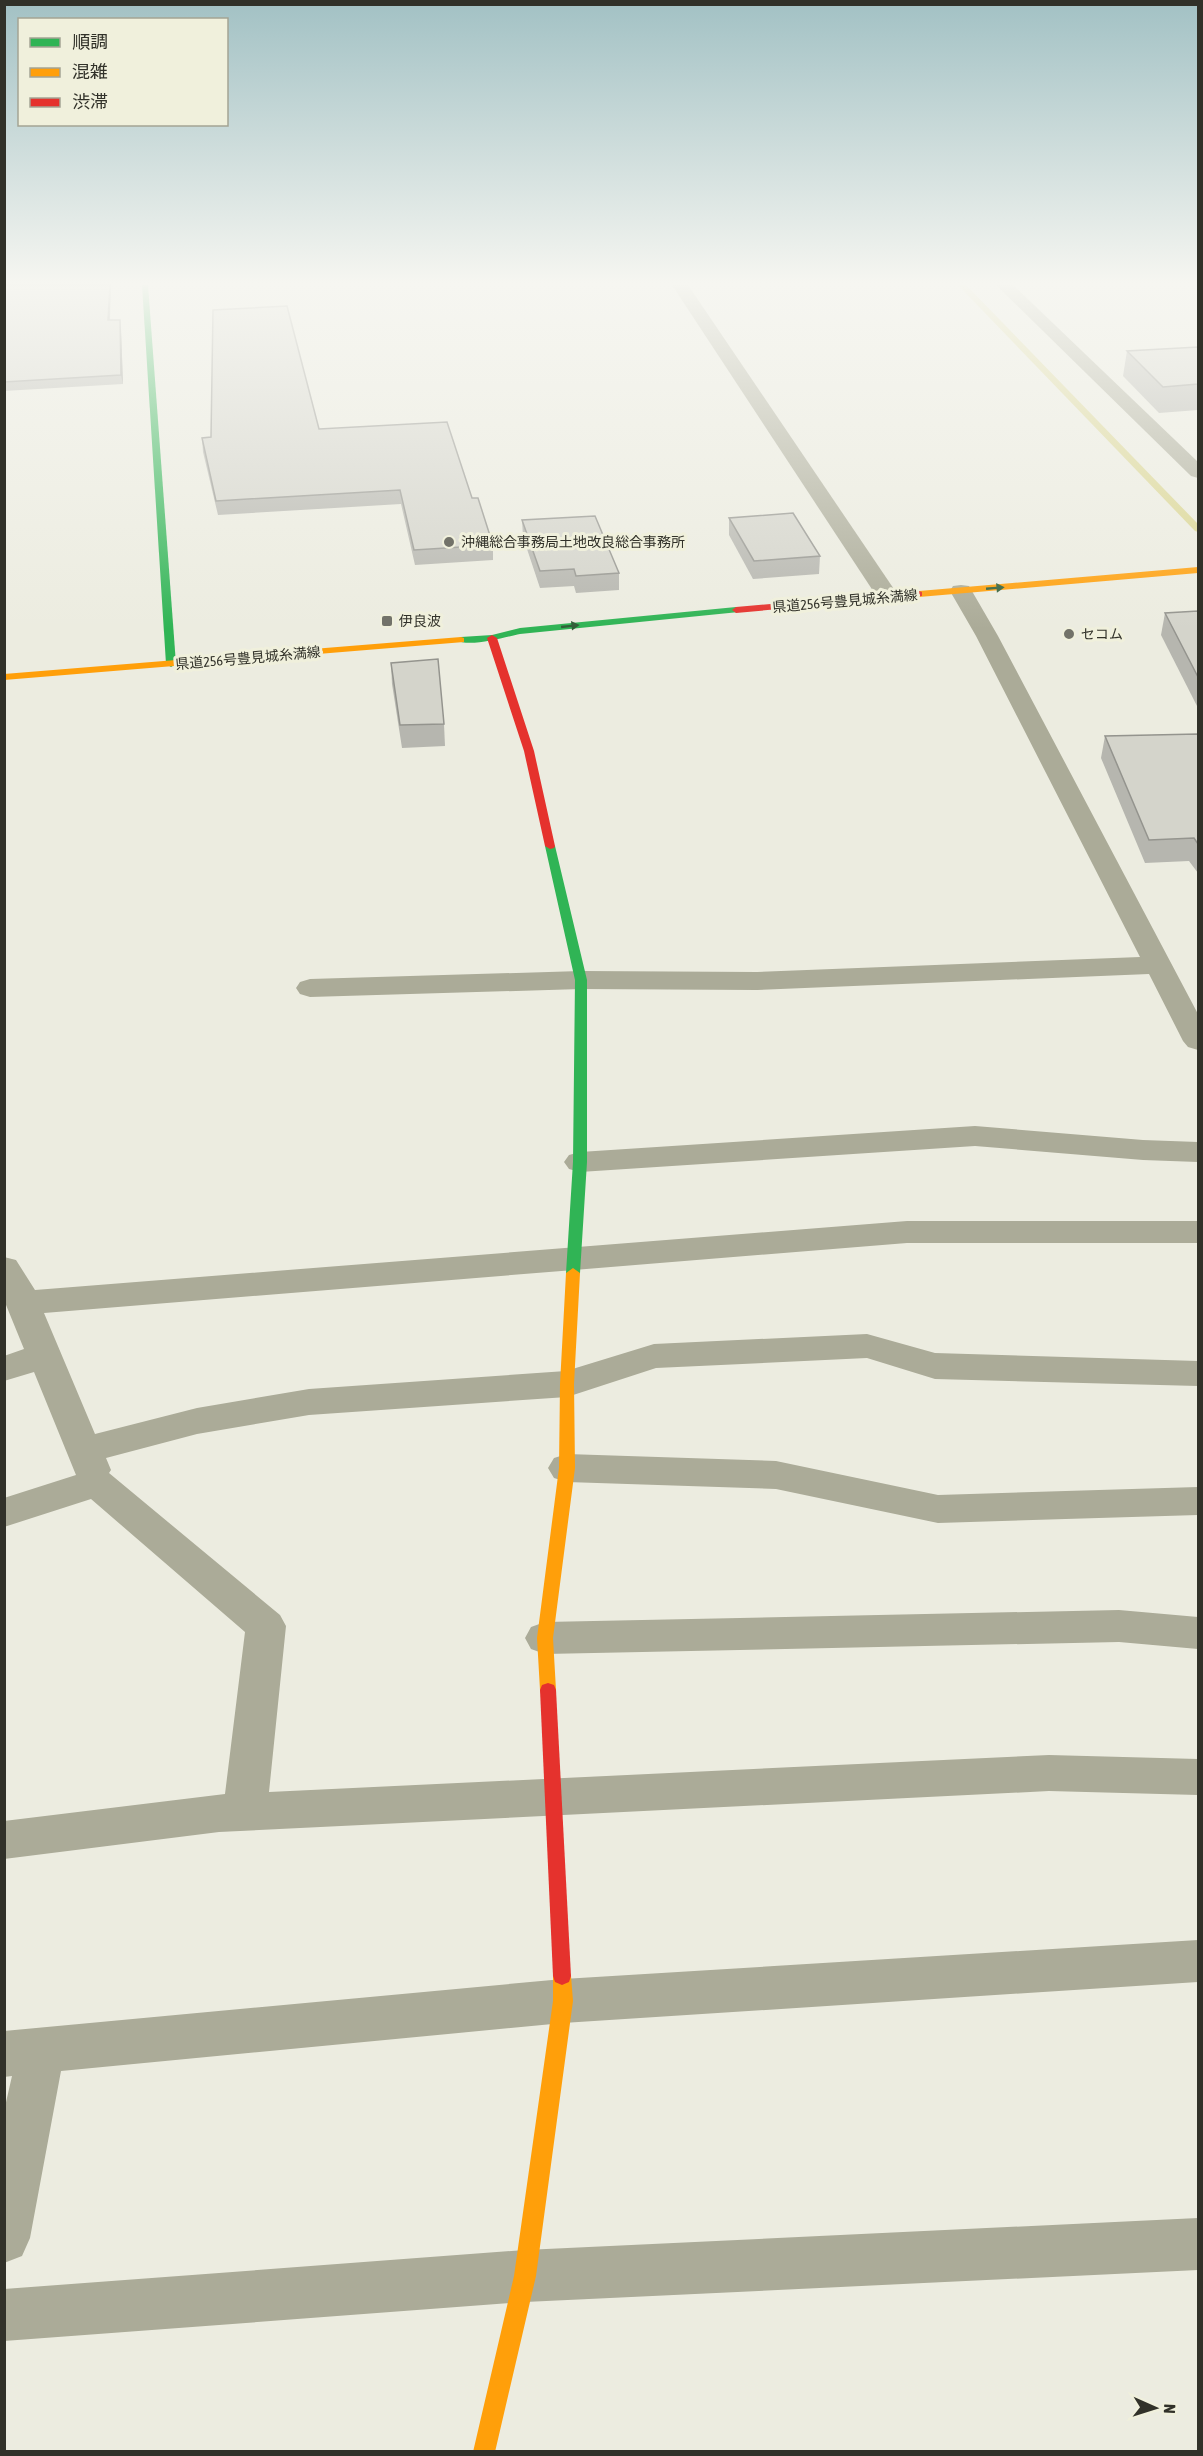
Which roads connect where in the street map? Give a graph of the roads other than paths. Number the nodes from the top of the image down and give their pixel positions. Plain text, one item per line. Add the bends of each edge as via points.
1 (154, 400) edge
2 (757, 400) edge
3 (1123, 400) edge
4 (1198, 472) edge
5 (1198, 570) edge
6 (889, 598) junction
7 (970, 607) junction
8 (648, 633) dead end
9 (492, 638) junction
10 (171, 664) junction
11 (4, 677) edge
12 (1158, 965) junction
13 (580, 980) junction
14 (310, 988) dead end
15 (1198, 1041) edge
16 (1198, 1152) edge
17 (580, 1162) junction
18 (1198, 1232) edge
19 (574, 1259) junction
20 (4, 1268) edge
21 (23, 1303) junction
22 (45, 1355) junction
23 (4, 1369) edge
24 (1198, 1373) edge
25 (567, 1384) junction
26 (91, 1466) junction
27 (567, 1468) junction
28 (1198, 1501) edge
29 (4, 1513) edge
30 (1198, 1633) edge
31 (545, 1638) junction
32 (1198, 1777) edge
33 (554, 1797) junction
34 (245, 1811) junction
35 (4, 1840) edge
36 (1198, 1961) edge
37 (563, 2001) junction
38 (22, 2052) edge
39 (4, 2238) edge
40 (1198, 2244) edge
41 (525, 2276) junction
42 (4, 2315) edge
43 (484, 2451) edge

1 - 10 street
2 - 6 street
3 - 4 street
7 -> 5 street, 県道256号豊見城糸満線
6 - 7 street, 県道256号豊見城糸満線
9 -> 6 street, 県道256号豊見城糸満線 via 520,631 620,620
7 - 12 street
8 - 9 street, 県道256号豊見城糸満線 via 521,641
9 - 10 street, 県道256号豊見城糸満線
9 - 13 street via 530,751
10 - 11 street, 県道256号豊見城糸満線
12 - 13 street via 757,981
12 - 15 street
13 - 14 street
13 - 17 street
16 - 17 street via 975,1136
17 - 19 street
18 - 19 street via 907,1232
19 - 21 street
19 - 25 street
20 - 21 street
21 - 22 street
22 - 23 street
22 - 26 street
24 - 25 street via 935,1366 867,1346 654,1356
25 - 26 street via 309,1402 197,1421
25 - 27 street
26 - 29 street
26 - 34 street via 266,1626
27 - 28 street via 776,1475 938,1509
27 - 31 street
30 - 31 street via 1119,1626
31 - 33 street
32 - 33 street via 1049,1773
33 - 34 street
33 - 37 street
34 - 35 street
36 - 37 street
37 - 38 street
37 - 41 street
38 - 39 street
40 - 41 street
41 - 42 street
41 - 43 street

